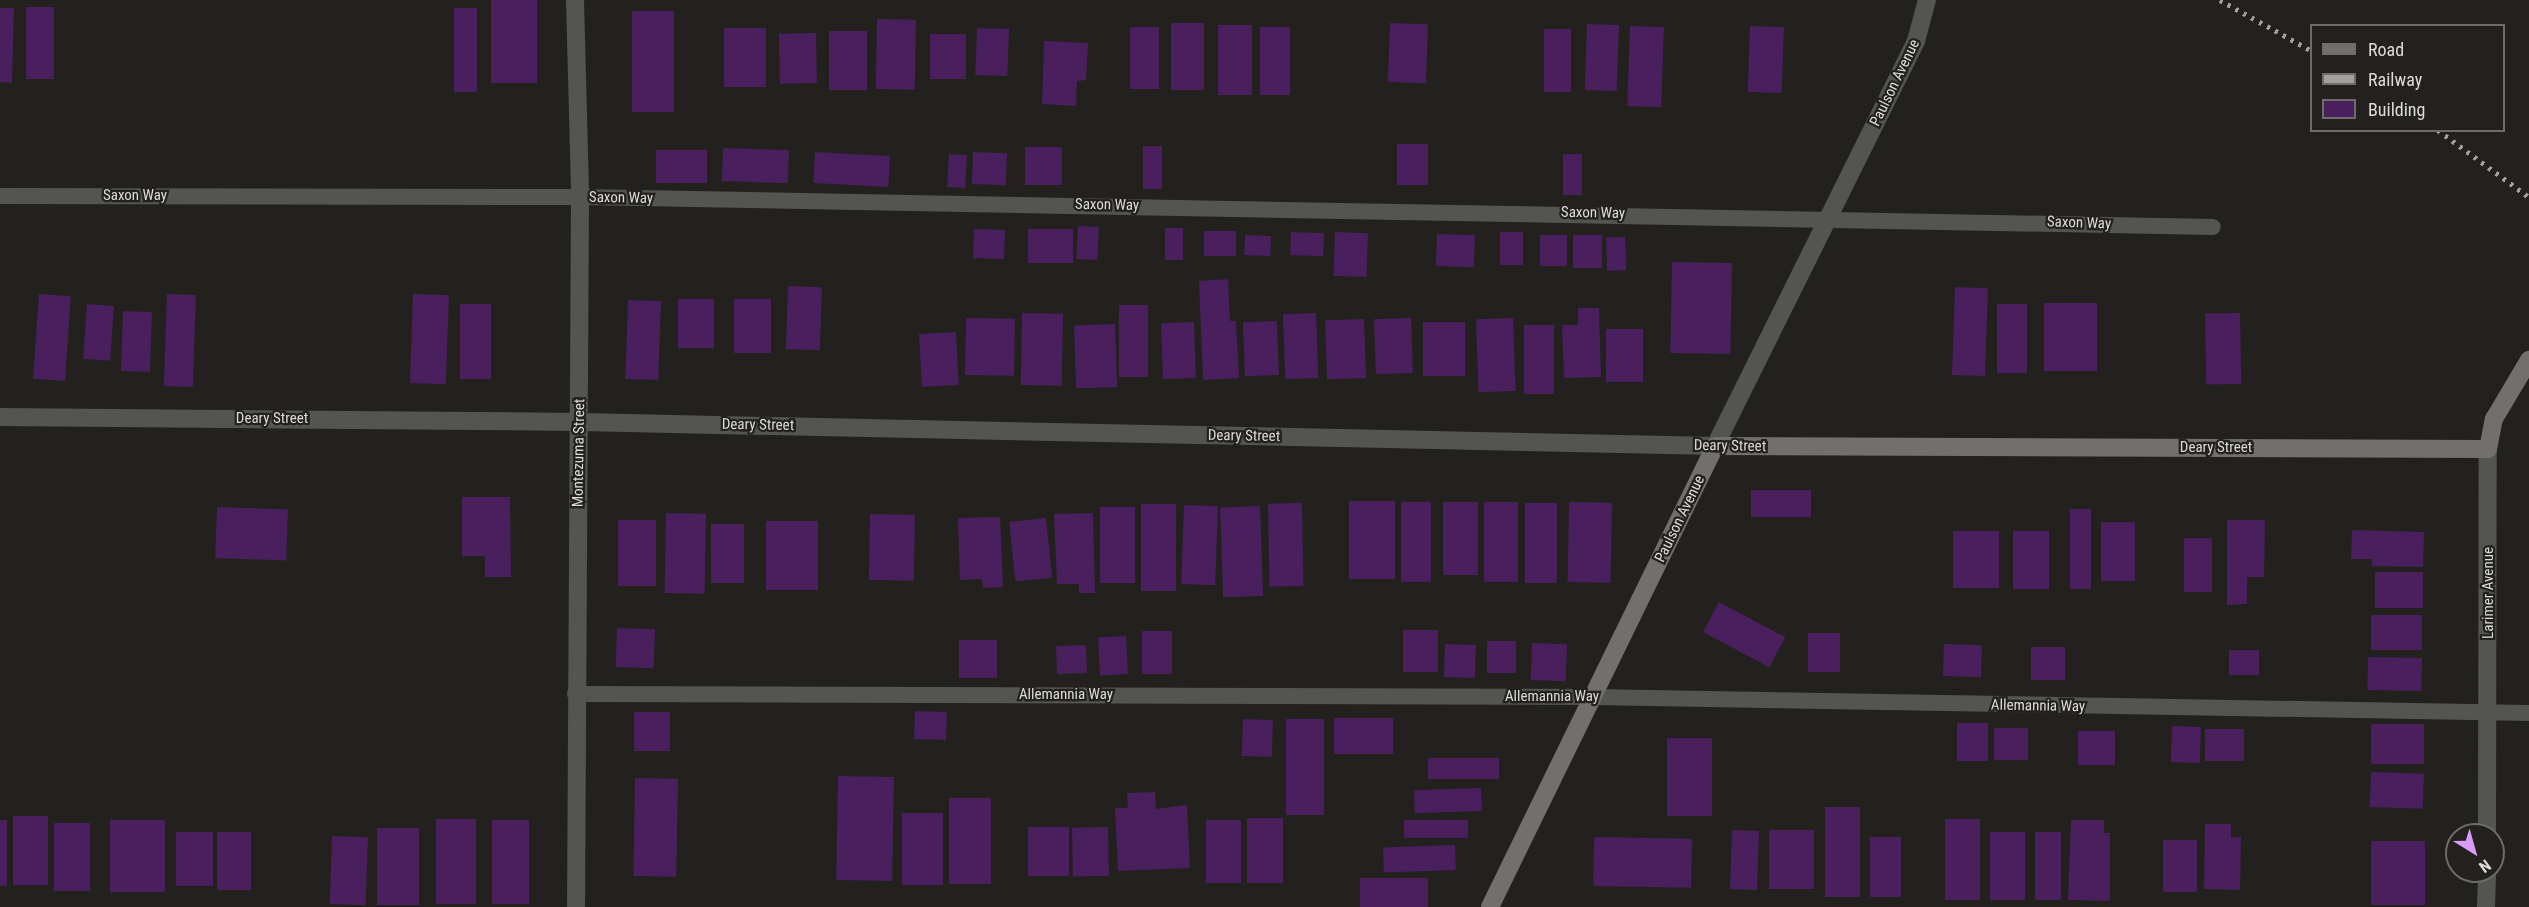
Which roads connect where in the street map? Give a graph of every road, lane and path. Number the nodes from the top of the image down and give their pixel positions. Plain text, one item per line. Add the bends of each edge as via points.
1 (575, 0) edge
2 (1927, 0) edge
3 (0, 196) edge
4 (580, 197) junction
5 (1828, 216) junction
6 (2213, 227) dead end
7 (2529, 360) edge
8 (0, 417) edge
9 (580, 422) junction
10 (1715, 446) junction
11 (2488, 449) junction
12 (575, 694) junction
13 (1593, 697) junction
14 (2529, 713) edge
15 (2490, 714) junction
16 (2487, 823) edge
17 (2487, 883) edge
18 (576, 907) edge
19 (1490, 907) edge
20 (2486, 907) edge

1 - 4 street, Montezuma Street
2 - 5 street, Paulson Avenue via 1916,41
3 - 4 lane, Saxon Way
4 - 5 lane, Saxon Way
4 - 9 street, Montezuma Street
5 - 6 lane, Saxon Way
5 - 10 street, Paulson Avenue
7 - 11 street, Larimer Avenue via 2494,419
8 - 9 street, Deary Street
9 - 10 street, Deary Street
9 - 12 street, Montezuma Street
10 - 11 street, Deary Street
10 - 13 street, Paulson Avenue
11 - 15 street, Larimer Avenue
12 - 13 lane, Allemannia Way
12 - 18 street, Montezuma Street
13 - 15 lane, Allemannia Way
13 - 19 street, Paulson Avenue
14 - 15 lane, Allemannia Way
15 - 16 street, Larimer Avenue
17 - 20 street

